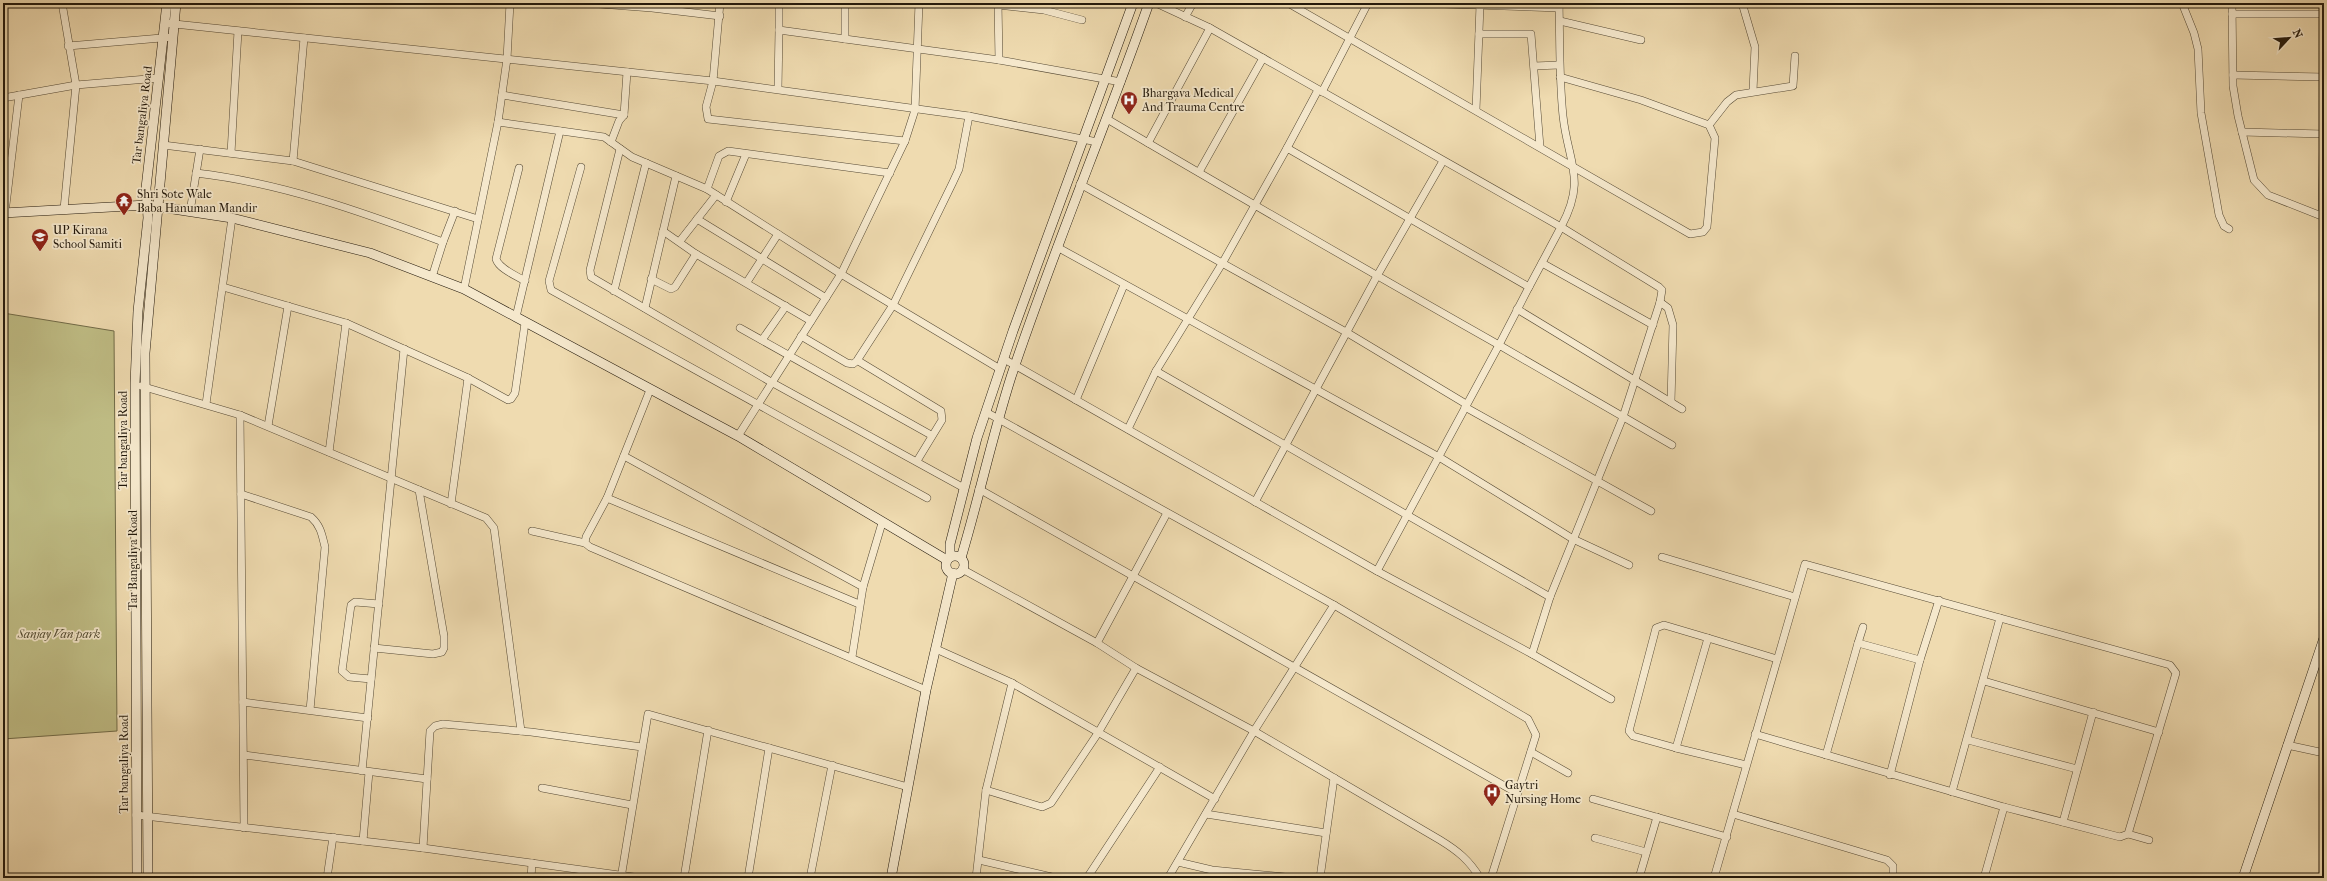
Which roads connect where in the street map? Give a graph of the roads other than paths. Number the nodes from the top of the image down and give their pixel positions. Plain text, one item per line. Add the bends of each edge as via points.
1 (62, 3) edge
2 (167, 3) edge
3 (176, 3) edge
4 (510, 3) edge
5 (586, 3) edge
6 (720, 3) edge
7 (779, 3) edge
8 (845, 3) edge
9 (919, 3) edge
10 (1133, 3) edge
11 (1149, 3) edge
12 (1156, 3) edge
13 (1193, 3) edge
14 (1288, 3) edge
15 (1368, 3) edge
16 (1415, 3) edge
17 (1742, 3) edge
18 (2182, 3) edge
19 (2232, 3) edge
20 (998, 4) edge
21 (652, 5) edge
22 (1480, 5) junction
23 (1559, 5) edge
24 (2232, 14) junction
25 (2324, 14) edge
26 (720, 16) junction
27 (1185, 16) junction
28 (1082, 20) dead end
29 (1560, 21) junction
30 (170, 23) junction
31 (1210, 28) junction
32 (238, 30) junction
33 (779, 30) junction
34 (1479, 34) junction
35 (168, 37) junction
36 (1351, 37) junction
37 (304, 38) junction
38 (845, 39) junction
39 (1641, 40) dead end
40 (68, 46) junction
41 (918, 49) junction
42 (1795, 56) dead end
43 (1263, 58) junction
44 (507, 59) junction
45 (999, 60) junction
46 (1534, 66) junction
47 (1559, 66) junction
48 (627, 72) junction
49 (2234, 75) junction
50 (1560, 77) junction
51 (2324, 77) edge
52 (158, 78) junction
53 (1104, 78) junction
54 (713, 81) junction
55 (1121, 82) junction
56 (76, 85) junction
57 (2324, 88) edge
58 (778, 90) junction
59 (1320, 90) junction
60 (1753, 91) junction
61 (19, 95) junction
62 (502, 95) junction
63 (3, 98) edge
64 (915, 110) junction
65 (1476, 110) junction
66 (624, 115) junction
67 (969, 116) junction
68 (1107, 119) junction
69 (498, 122) junction
70 (1709, 125) junction
71 (560, 131) junction
72 (2242, 132) junction
73 (2323, 134) junction
74 (1082, 138) junction
75 (905, 141) junction
76 (611, 142) junction
77 (1098, 142) junction
78 (1148, 143) junction
79 (162, 145) junction
80 (1540, 147) junction
81 (1287, 148) junction
82 (200, 149) junction
83 (620, 149) junction
84 (231, 153) junction
85 (746, 154) junction
86 (1443, 160) junction
87 (293, 161) junction
88 (646, 163) junction
89 (581, 167) dead end
90 (1574, 167) junction
91 (519, 168) dead end
92 (1199, 172) junction
93 (196, 173) junction
94 (890, 173) junction
95 (676, 176) junction
96 (1080, 184) junction
97 (707, 189) junction
98 (716, 195) junction
99 (726, 202) junction
100 (147, 205) junction
101 (1256, 205) junction
102 (158, 207) junction
103 (64, 209) junction
104 (455, 211) junction
105 (190, 212) junction
106 (4, 213) edge
107 (2323, 216) edge
108 (232, 218) junction
109 (1409, 218) junction
110 (478, 219) junction
111 (697, 219) junction
112 (1561, 227) junction
113 (2229, 230) dead end
114 (663, 231) junction
115 (778, 234) junction
116 (680, 241) junction
117 (442, 242) junction
118 (1057, 248) junction
119 (696, 254) junction
120 (763, 259) junction
121 (1223, 262) junction
122 (1542, 263) junction
123 (841, 274) junction
124 (1376, 276) junction
125 (432, 277) junction
126 (651, 279) junction
127 (525, 281) junction
128 (747, 282) junction
129 (1124, 285) junction
130 (223, 287) junction
131 (1529, 287) junction
132 (464, 289) junction
133 (614, 291) junction
134 (826, 298) junction
135 (1660, 302) junction
136 (894, 305) junction
137 (288, 306) junction
138 (786, 306) junction
139 (645, 308) junction
140 (1517, 309) junction
141 (516, 317) junction
142 (1188, 320) junction
143 (811, 321) junction
144 (346, 323) junction
145 (525, 323) junction
146 (1653, 325) junction
147 (740, 328) dead end
148 (1346, 332) junction
149 (801, 336) junction
150 (762, 340) junction
151 (1499, 345) junction
152 (404, 349) junction
153 (789, 355) junction
154 (1004, 359) junction
155 (858, 360) junction
156 (1016, 365) junction
157 (1000, 369) junction
158 (1156, 371) junction
159 (468, 378) junction
160 (1635, 380) junction
161 (772, 382) junction
162 (135, 384) junction
163 (145, 387) junction
164 (650, 390) junction
165 (1316, 390) junction
166 (1076, 400) junction
167 (1671, 402) junction
168 (206, 404) junction
169 (1466, 405) junction
170 (757, 406) junction
171 (1682, 409) dead end
172 (986, 412) junction
173 (240, 414) junction
174 (998, 417) junction
175 (1623, 417) junction
176 (268, 426) junction
177 (1128, 429) junction
178 (931, 435) junction
179 (738, 436) junction
180 (135, 443) junction
181 (145, 443) junction
182 (1286, 445) junction
183 (1672, 445) dead end
184 (329, 452) junction
185 (624, 456) junction
186 (1439, 457) junction
187 (917, 462) junction
188 (391, 478) junction
189 (1597, 481) junction
190 (964, 488) junction
191 (979, 488) junction
192 (419, 490) junction
193 (241, 494) junction
194 (607, 498) junction
195 (927, 498) dead end
196 (1255, 502) junction
197 (451, 504) junction
198 (1651, 511) dead end
199 (1167, 513) junction
200 (1408, 514) junction
201 (882, 523) junction
202 (532, 532) dead end
203 (1574, 539) junction
204 (585, 544) junction
205 (1662, 557) dead end
206 (961, 558) junction
207 (949, 559) junction
208 (1629, 564) dead end
209 (962, 569) junction
210 (1377, 571) junction
211 (953, 574) junction
212 (1132, 575) junction
213 (863, 587) junction
214 (1550, 597) junction
215 (1795, 597) junction
216 (1939, 600) junction
217 (379, 604) junction
218 (859, 604) junction
219 (136, 605) junction
220 (1334, 605) junction
221 (145, 606) junction
222 (2000, 618) junction
223 (1863, 627) dead end
224 (1708, 638) junction
225 (2324, 638) edge
226 (1858, 642) junction
227 (1097, 643) junction
228 (374, 648) junction
229 (936, 649) junction
230 (1532, 654) junction
231 (852, 656) junction
232 (1777, 659) junction
233 (1920, 660) junction
234 (1136, 668) junction
235 (1294, 668) junction
236 (371, 679) junction
237 (1984, 681) junction
238 (1012, 683) junction
239 (926, 690) junction
240 (1611, 699) dead end
241 (244, 702) junction
242 (310, 710) junction
243 (2093, 712) junction
244 (368, 718) junction
245 (708, 730) junction
246 (521, 731) junction
247 (1254, 731) junction
248 (2159, 732) junction
249 (1098, 733) junction
250 (1755, 734) junction
251 (1968, 740) junction
252 (2287, 745) junction
253 (642, 748) junction
254 (769, 748) junction
255 (1676, 748) junction
256 (1531, 752) junction
257 (2324, 753) edge
258 (244, 755) junction
259 (1826, 755) junction
260 (832, 765) junction
261 (1746, 766) junction
262 (1160, 767) junction
263 (2077, 769) junction
264 (366, 771) junction
265 (1568, 773) dead end
266 (1890, 775) junction
267 (1334, 778) junction
268 (427, 779) junction
269 (908, 787) junction
270 (542, 788) dead end
271 (986, 790) junction
272 (1952, 792) junction
273 (1516, 793) junction
274 (1215, 799) junction
275 (1593, 799) dead end
276 (632, 805) junction
277 (2004, 807) junction
278 (1206, 814) junction
279 (1733, 814) junction
280 (136, 815) junction
281 (147, 816) junction
282 (1657, 817) junction
283 (2063, 822) junction
284 (244, 828) junction
285 (1326, 833) junction
286 (2128, 834) junction
287 (1727, 837) junction
288 (333, 838) junction
289 (1595, 838) dead end
290 (2149, 840) dead end
291 (363, 841) junction
292 (423, 848) junction
293 (1646, 852) junction
294 (979, 860) junction
295 (1178, 862) junction
296 (532, 864) junction
297 (621, 876) edge
298 (137, 878) edge
299 (148, 878) edge
300 (327, 878) edge
301 (531, 878) edge
302 (641, 878) edge
303 (684, 878) edge
304 (748, 878) edge
305 (810, 878) edge
306 (890, 878) edge
307 (976, 878) edge
308 (1056, 878) edge
309 (1087, 878) edge
310 (1168, 878) edge
311 (1294, 878) edge
312 (1320, 878) edge
313 (1480, 878) edge
314 (1490, 878) edge
315 (1639, 878) edge
316 (1714, 878) edge
317 (1893, 878) edge
318 (1984, 878) edge
319 (2243, 878) edge

1 - 40 street
2 - 30 street, Tar bangaliya Road
3 - 30 street
4 - 44 street
5 - 21 street
6 - 26 street
7 - 33 street
8 - 38 street
9 - 41 street
10 - 53 street
11 - 55 street
12 - 27 street
13 - 27 street
14 - 36 street
15 - 36 street
16 - 22 street
17 - 60 street via 1755,47
18 - 113 street via 2198,49 2201,113 2219,215
19 - 24 street
20 - 28 street via 1044,10
20 - 45 street
21 - 26 street
22 - 23 street
22 - 34 street
23 - 29 street
24 - 25 street
24 - 49 street
26 - 54 street
27 - 31 street
29 - 39 street
29 - 47 street
30 - 32 street
30 - 35 street, Tar bangaliya Road
31 - 43 street
31 - 78 street
32 - 37 street
32 - 84 street
33 - 38 street
33 - 58 street
34 - 46 street via 1531,34
34 - 65 street
35 - 40 street
35 - 52 street, Tar bangaliya Road
35 - 79 street, Tar Bangaliya Road
36 - 59 street
36 - 65 street
37 - 44 street
37 - 87 street
38 - 41 street
40 - 56 street
41 - 45 street
41 - 64 street
42 - 60 street via 1793,86
43 - 59 street
43 - 92 street
44 - 48 street
44 - 62 street
45 - 53 street
46 - 47 street
46 - 80 street
47 - 50 street
48 - 54 street
48 - 66 street
49 - 51 street
49 - 72 street via 2233,86
50 - 70 street via 1641,100
50 - 90 street via 1563,117
52 - 56 street
52 - 100 street, Tar bangaliya Road via 146,188
53 - 55 street
53 - 74 street
54 - 58 street
54 - 75 street via 706,107 708,118
55 - 68 street
56 - 61 street
56 - 103 street
57 - 73 street
58 - 64 street
59 - 81 street
59 - 86 street
60 - 70 street via 1743,92 1732,98
61 - 63 street
61 - 106 street
62 - 66 street
62 - 69 street
64 - 67 street
64 - 75 street
65 - 80 street
66 - 76 street
67 - 74 street
67 - 136 street via 959,169
68 - 77 street
68 - 78 street
69 - 71 street
69 - 110 street
70 - 90 street via 1714,132 1715,142 1707,227 1699,234 1690,234
71 - 76 street via 604,138
71 - 127 street
72 - 73 street
72 - 107 street via 2251,172 2262,190 2268,195
73 - 107 street
74 - 77 street
74 - 154 street
75 - 94 street
76 - 83 street
77 - 96 street
78 - 92 street
79 - 82 street
79 - 102 street, Tar Bangaliya Road
80 - 90 street
81 - 101 street
81 - 109 street
82 - 84 street
82 - 93 street
83 - 88 street
83 - 133 street via 590,270 594,280
84 - 87 street
85 - 94 street
85 - 97 street via 722,152
85 - 99 street
86 - 109 street
86 - 112 street
87 - 104 street
88 - 95 street
88 - 133 street
89 - 170 street via 549,281 552,290
90 - 112 street via 1575,188 1570,210
91 - 127 street via 496,259
92 - 101 street
93 - 105 street
93 - 117 street via 237,178 347,206
94 - 123 street
95 - 97 street
95 - 114 street
96 - 118 street
96 - 121 street
97 - 98 street
98 - 99 street
98 - 111 street
99 - 115 street
100 - 102 street
100 - 103 street
100 - 162 street, Tar bangaliya Road
101 - 121 street
101 - 124 street
102 - 105 street
102 - 163 street, Tar Bangaliya Road via 145,354
103 - 106 street
104 - 110 street
104 - 117 street
105 - 108 street
108 - 125 street via 370,253
108 - 130 street
109 - 124 street
109 - 131 street
110 - 132 street
111 - 116 street
111 - 120 street
112 - 122 street
112 - 135 street via 1659,287 1662,290
114 - 116 street
114 - 126 street
115 - 120 street
115 - 123 street
116 - 119 street
117 - 125 street
118 - 129 street
118 - 156 street
119 - 126 street via 675,287 671,288
119 - 128 street
120 - 128 street
120 - 134 street
121 - 142 street
121 - 148 street
122 - 131 street
122 - 146 street
123 - 134 street
123 - 136 street
124 - 148 street
124 - 151 street
125 - 132 street
126 - 139 street
127 - 141 street
128 - 138 street
129 - 142 street
129 - 166 street
130 - 137 street
130 - 168 street
131 - 140 street
132 - 141 street
133 - 139 street
134 - 143 street
135 - 146 street
135 - 167 street via 1668,308 1673,325
136 - 155 street
136 - 157 street
137 - 144 street
137 - 176 street
138 - 143 street
138 - 150 street
139 - 161 street
140 - 151 street
140 - 160 street
141 - 145 street
142 - 158 street
142 - 165 street
143 - 149 street
144 - 152 street
144 - 184 street
145 - 159 street via 515,393 511,399 508,400
145 - 164 street
146 - 160 street
147 - 150 street
148 - 165 street
148 - 169 street
149 - 153 street
149 - 155 street via 847,363 852,364
150 - 153 street
151 - 169 street
151 - 175 street
152 - 159 street
152 - 188 street
153 - 161 street
153 - 178 street
154 - 156 street
154 - 157 street
155 - 178 street via 938,407 943,415 942,420
156 - 166 street
156 - 174 street
157 - 172 street
158 - 177 street
158 - 182 street
159 - 197 street
160 - 167 street
160 - 175 street
161 - 170 street
161 - 187 street
162 - 163 street
162 - 180 street, Tar bangaliya Road
163 - 168 street
163 - 181 street, Tar Bangaliya Road
164 - 179 street
164 - 185 street
165 - 182 street
165 - 186 street
166 - 177 street
167 - 171 street
168 - 173 street
169 - 186 street
169 - 189 street
170 - 179 street
170 - 195 street
172 - 174 street
172 - 190 street
173 - 176 street
173 - 193 street
174 - 191 street
174 - 199 street
175 - 183 street
175 - 189 street
176 - 184 street
177 - 196 street
178 - 187 street
179 - 201 street
180 - 181 street
180 - 219 street, Tar bangaliya Road
181 - 221 street, Tar Bangaliya Road
182 - 196 street
182 - 200 street
184 - 188 street
185 - 194 street
185 - 213 street
186 - 200 street
186 - 203 street
187 - 190 street
188 - 192 street
188 - 217 street
189 - 198 street
189 - 203 street
190 - 207 street via 950,544
191 - 206 street
191 - 212 street
192 - 197 street
192 - 228 street via 444,648 442,652 433,654
193 - 241 street
193 - 242 street via 312,518 322,531 325,547
194 - 204 street via 586,537
194 - 218 street
196 - 210 street
197 - 246 street via 486,518 494,528
199 - 212 street
199 - 220 street
200 - 210 street
200 - 214 street
201 - 207 street
201 - 213 street
202 - 204 street
203 - 208 street
203 - 214 street
204 - 231 street
205 - 215 street
206 - 207 street
206 - 209 street
207 - 211 street via 947,568
209 - 211 street
209 - 227 street
210 - 230 street
211 - 229 street
212 - 227 street
212 - 235 street
213 - 218 street
214 - 230 street
215 - 216 street via 1803,566 1807,564
215 - 232 street
216 - 222 street
216 - 233 street
217 - 228 street
217 - 236 street via 355,602 351,605 342,671 349,677
218 - 231 street
219 - 221 street
219 - 280 street, Tar bangaliya Road
220 - 235 street
220 - 256 street via 1528,719 1536,735
221 - 281 street, Tar Bangaliya Road
222 - 237 street
222 - 248 street via 2170,665 2176,673
223 - 226 street
224 - 232 street
224 - 255 street
224 - 255 street via 1664,625 1656,628 1629,731 1633,736
225 - 252 street
226 - 233 street
226 - 259 street
227 - 234 street
228 - 236 street
229 - 238 street
229 - 239 street
230 - 240 street
231 - 239 street
232 - 250 street
233 - 266 street
234 - 247 street
234 - 249 street
235 - 247 street
235 - 273 street
236 - 244 street
237 - 243 street
237 - 251 street
238 - 249 street
238 - 271 street
239 - 269 street
241 - 242 street
241 - 258 street
242 - 244 street
243 - 248 street
243 - 263 street
244 - 264 street
245 - 253 street via 648,714
245 - 254 street
245 - 303 street
246 - 253 street
246 - 268 street via 443,724 435,726 430,731
247 - 267 street
247 - 274 street
248 - 286 street
249 - 262 street
249 - 271 street via 1054,800 1047,806 1042,807
250 - 259 street
250 - 261 street
251 - 263 street
251 - 272 street
252 - 257 street
252 - 319 street
253 - 276 street
254 - 260 street
254 - 304 street
255 - 261 street
256 - 265 street
256 - 273 street
258 - 264 street
258 - 284 street
259 - 266 street
260 - 269 street
260 - 305 street
261 - 279 street
262 - 274 street
262 - 309 street
263 - 283 street
264 - 268 street
264 - 291 street
266 - 272 street
267 - 285 street
267 - 313 street via 1460,852
268 - 292 street
269 - 306 street
270 - 276 street
271 - 294 street
272 - 277 street
273 - 314 street
274 - 278 street
275 - 282 street
276 - 297 street
277 - 283 street
277 - 318 street
278 - 285 street
278 - 295 street
279 - 287 street
279 - 317 street via 1887,860 1893,866
280 - 281 street
280 - 298 street, Tar bangaliya Road
281 - 284 street
281 - 299 street, Tar Bangaliya Road
282 - 287 street
282 - 293 street
283 - 286 street via 2120,837
284 - 288 street
285 - 312 street
286 - 290 street
287 - 316 street
288 - 291 street
288 - 300 street
289 - 293 street
291 - 292 street
292 - 296 street
293 - 315 street
294 - 307 street
294 - 308 street
295 - 310 street
295 - 311 street via 1212,870
296 - 297 street
296 - 301 street
297 - 302 street

